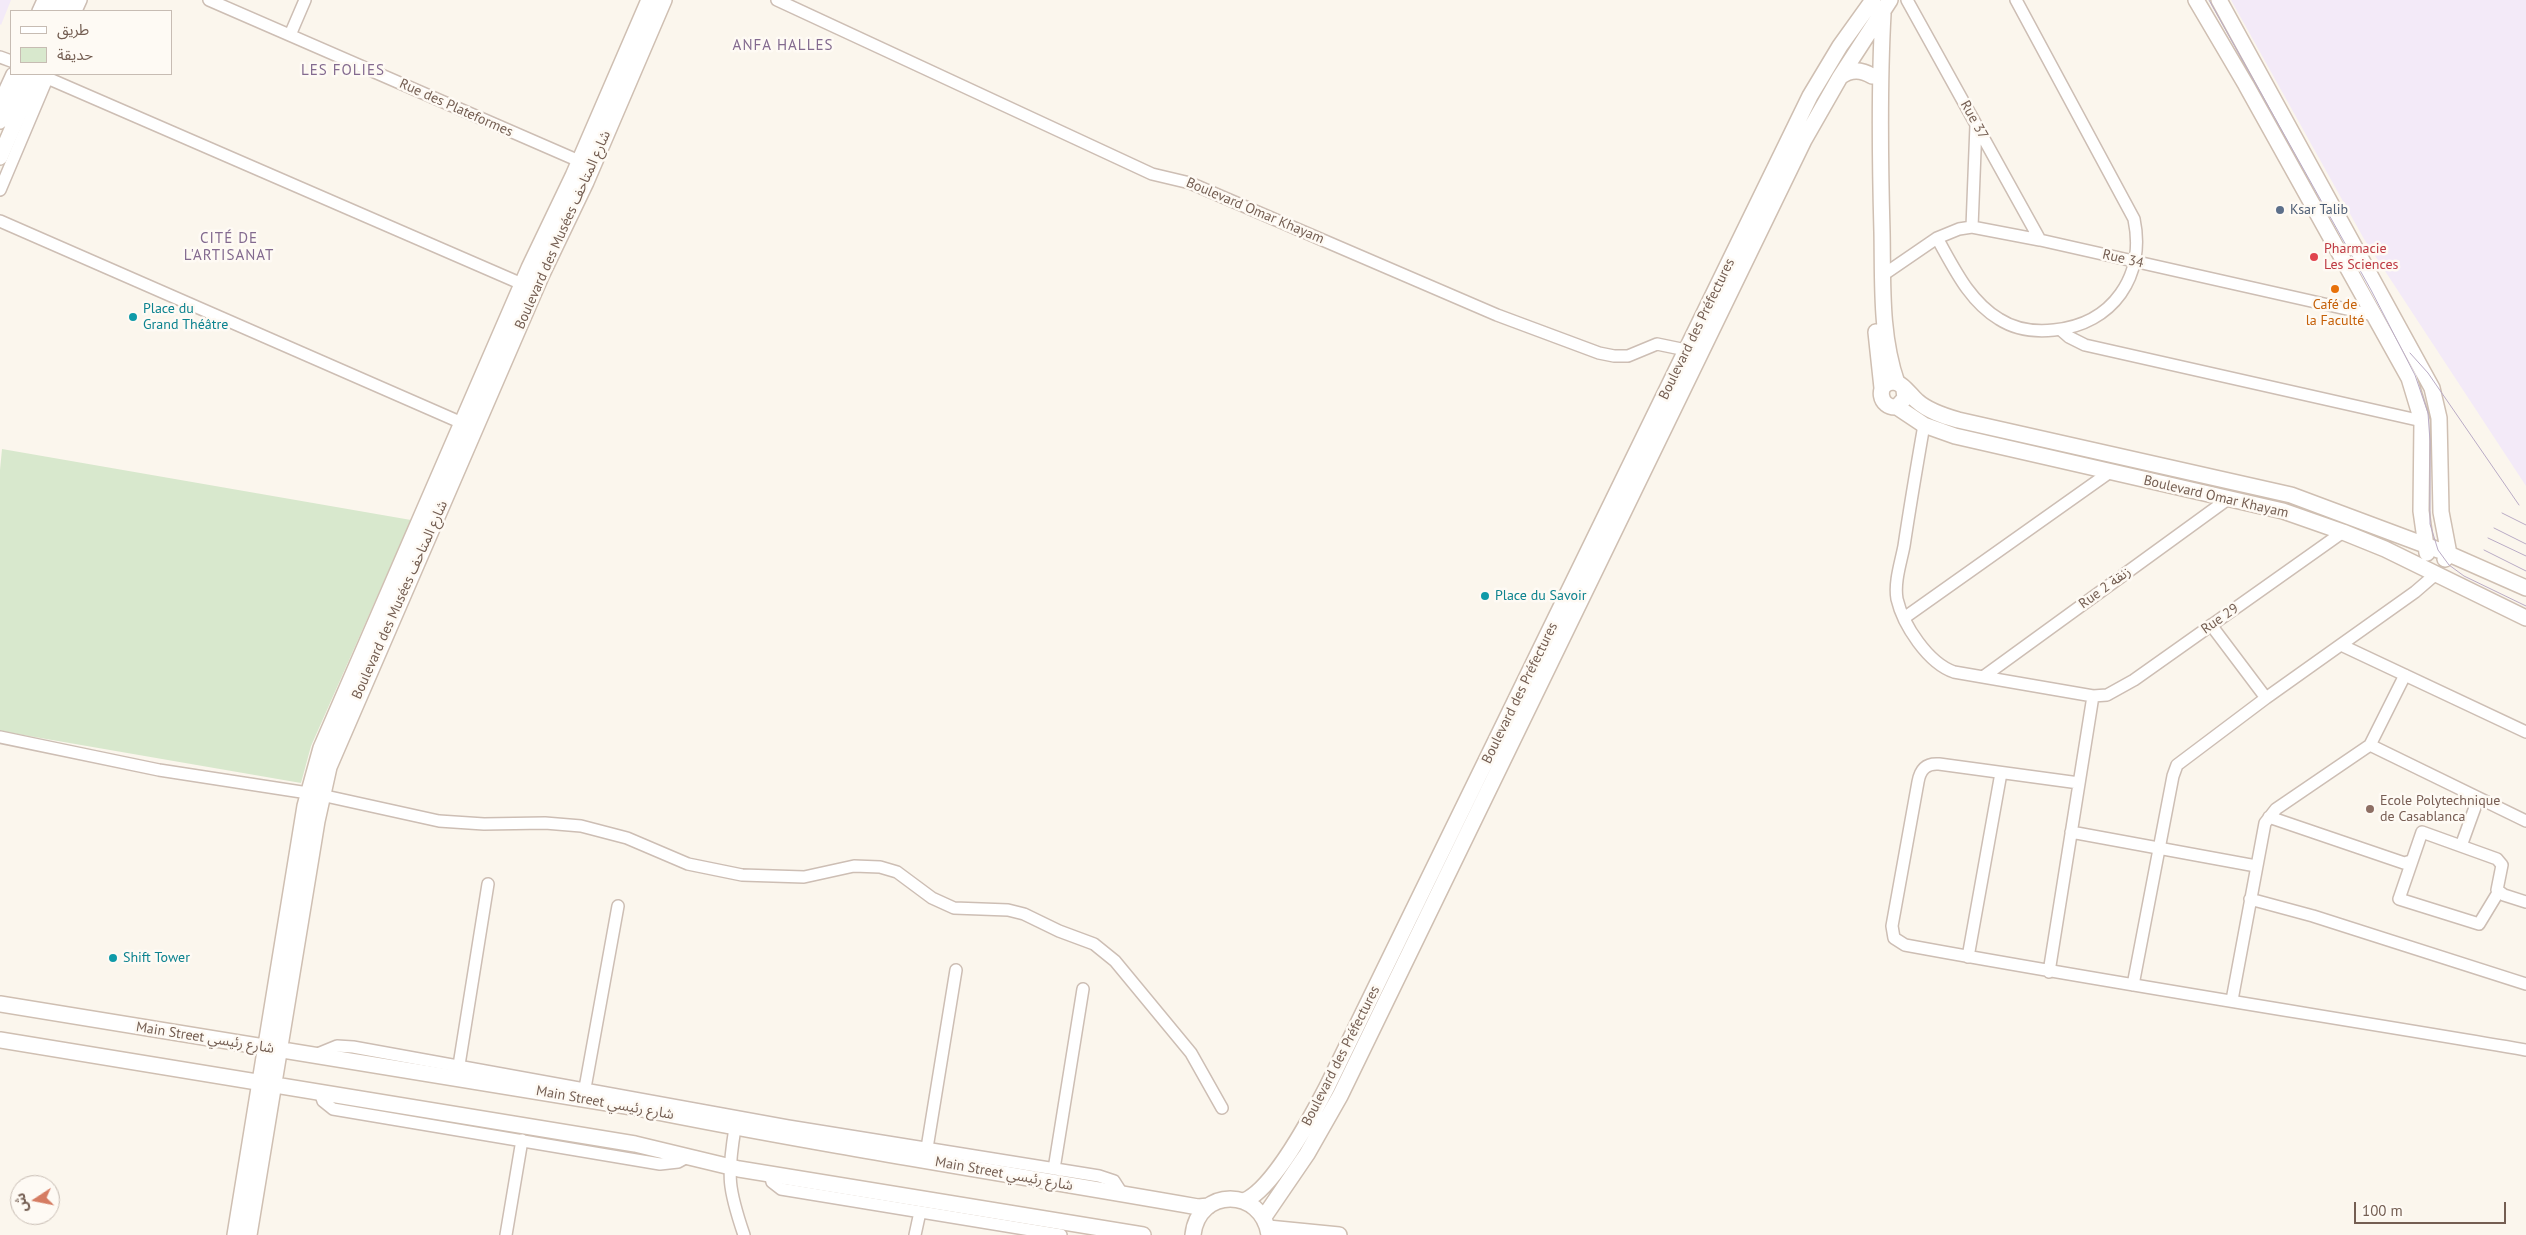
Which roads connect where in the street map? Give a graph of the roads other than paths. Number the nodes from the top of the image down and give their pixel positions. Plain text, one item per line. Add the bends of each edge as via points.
1 (209, 0) edge
2 (305, 0) edge
3 (649, 0) edge
4 (664, 0) edge
5 (777, 0) edge
6 (1907, 0) edge
7 (2016, 0) edge
8 (2196, 0) edge
9 (2219, 0) edge
10 (1882, 3) edge
11 (1864, 14) junction
12 (1872, 28) junction
13 (290, 35) junction
14 (12, 75) edge
15 (21, 75) edge
16 (43, 75) edge
17 (1872, 76) junction
18 (1840, 77) junction
19 (0, 100) edge
20 (0, 121) edge
21 (1976, 123) junction
22 (0, 157) edge
23 (586, 164) junction
24 (0, 190) edge
25 (0, 221) edge
26 (1972, 227) junction
27 (1937, 238) junction
28 (2040, 240) junction
29 (2135, 261) junction
30 (1883, 275) junction
31 (522, 284) junction
32 (2373, 315) junction
33 (2061, 330) junction
34 (1688, 358) junction
35 (1901, 386) junction
36 (1882, 388) junction
37 (1897, 407) junction
38 (2422, 421) junction
39 (462, 423) junction
40 (1924, 425) junction
41 (2110, 472) junction
42 (2228, 499) junction
43 (2343, 532) junction
44 (2426, 546) junction
45 (2449, 554) junction
46 (2433, 572) junction
47 (2526, 588) edge
48 (1904, 618) junction
49 (2526, 618) edge
50 (1562, 620) junction
51 (2211, 625) junction
52 (2341, 645) junction
53 (2404, 675) junction
54 (1983, 677) junction
55 (2093, 696) junction
56 (2266, 698) junction
57 (2526, 732) edge
58 (0, 737) edge
59 (2370, 745) junction
60 (2001, 773) junction
61 (2079, 783) junction
62 (314, 794) junction
63 (2478, 798) junction
64 (2269, 817) junction
65 (2526, 821) edge
66 (2071, 832) junction
67 (2461, 846) junction
68 (2159, 848) junction
69 (2411, 861) junction
70 (2256, 866) junction
71 (488, 884) dead end
72 (2499, 891) junction
73 (2250, 899) junction
74 (2526, 902) edge
75 (618, 906) dead end
76 (1968, 956) junction
77 (956, 970) dead end
78 (2049, 972) junction
79 (2526, 984) edge
80 (2133, 985) junction
81 (1083, 989) dead end
82 (2232, 1000) junction
83 (0, 1004) edge
84 (0, 1040) edge
85 (271, 1048) junction
86 (2526, 1050) edge
87 (315, 1055) junction
88 (459, 1065) junction
89 (266, 1083) junction
90 (586, 1088) junction
91 (320, 1092) junction
92 (1222, 1108) dead end
93 (735, 1128) junction
94 (522, 1140) junction
95 (927, 1148) junction
96 (689, 1156) junction
97 (729, 1167) junction
98 (1054, 1169) junction
99 (770, 1174) junction
100 (1123, 1195) junction
101 (1244, 1201) junction
102 (1209, 1206) junction
103 (920, 1212) junction
104 (1267, 1227) edge
105 (1121, 1233) edge
106 (235, 1235) edge
107 (249, 1235) edge
108 (506, 1235) edge
109 (744, 1235) edge
110 (915, 1235) edge
111 (1061, 1235) edge
112 (1143, 1235) edge
113 (1193, 1235) edge
114 (1339, 1235) edge

1 - 13 street, Rue des Plateformes
2 - 13 street
3 - 23 street, Boulevard des Musées شارع المتاحف
4 - 23 street, Boulevard des Musées شارع المتاحف
5 - 34 street, Boulevard Omar Khayam via 1152,174 1190,184 1526,326 1614,356 1634,354 1657,344
6 - 21 street, Rue 37
7 - 29 street via 2134,218 2137,234
8 - 32 street
9 - 45 street via 2432,388 2439,418 2441,512
10 - 11 street, Boulevard des Préfectures
10 - 12 street, Boulevard des Préfectures
10 - 30 street
11 - 12 street via 1871,21
11 - 34 street, Boulevard des Préfectures via 1810,96
12 - 17 street
12 - 18 street, Boulevard des Préfectures
13 - 23 street, Rue des Plateformes
14 - 19 street
15 - 20 street
16 - 22 street
16 - 24 street
16 - 31 street
17 - 18 street via 1858,71
17 - 36 street via 1874,312
18 - 34 street, Boulevard des Préfectures
21 - 26 street
21 - 28 street, Rue 37
23 - 31 street, Boulevard des Musées شارع المتاحف
23 - 62 street, Boulevard des Musées شارع المتاحف via 542,274
25 - 39 street
26 - 27 street, Rue 34
26 - 28 street, Rue 34
27 - 30 street, Rue 34
27 - 33 street via 1965,286 1986,310 2012,326 2028,330
28 - 29 street, Rue 34
29 - 32 street, Rue 34
29 - 33 street via 2120,294 2104,312 2084,324
30 - 35 street via 1885,326 1892,366
31 - 39 street, Boulevard des Musées شارع المتاحف
32 - 38 street via 2408,378
33 - 38 street via 2085,345
34 - 50 street, Boulevard des Préfectures
35 - 36 street via 1890,382
35 - 37 street via 1903,402
35 - 44 street, Boulevard Omar Khayam via 1922,405 1958,420 2291,495
36 - 37 street via 1881,397 1885,404
37 - 40 street, Boulevard Omar Khayam
38 - 44 street via 2421,511
39 - 62 street, Boulevard des Musées شارع المتاحف via 327,733
40 - 41 street, Boulevard Omar Khayam via 1982,443
40 - 48 street via 1897,587
41 - 42 street, Boulevard Omar Khayam
41 - 48 street
42 - 43 street, Boulevard Omar Khayam via 2283,511
42 - 54 street, Rue 2 زنقة
43 - 46 street, Boulevard Omar Khayam
43 - 51 street, Rue 29
44 - 45 street, Boulevard Omar Khayam
44 - 46 street
45 - 46 street
45 - 47 street, Boulevard Omar Khayam
46 - 49 street, Boulevard Omar Khayam
46 - 52 street via 2415,592
48 - 54 street via 1921,646 1942,668
50 - 101 street, Boulevard des Préfectures via 1316,1109 1265,1184 1253,1197
50 - 104 street, Boulevard des Préfectures via 1340,1096
51 - 55 street, Rue 29 via 2117,690
51 - 56 street
52 - 53 street
52 - 56 street
53 - 57 street
53 - 59 street
54 - 55 street
55 - 61 street
56 - 68 street via 2174,768
58 - 62 street via 150,768
59 - 63 street
59 - 64 street
60 - 61 street
60 - 76 street
60 - 76 street via 1930,765 1920,773 1892,934 1905,945
61 - 66 street
62 - 85 street, Boulevard des Musées شارع المتاحف
62 - 92 street via 439,821 581,826 627,838 688,864 742,875 804,877 854,866 880,866 904,876 932,898 954,908 1008,910 1024,914 1094,944 1115,961 1191,1053
63 - 65 street
63 - 67 street
64 - 69 street via 2404,863
64 - 70 street
66 - 68 street
66 - 78 street
67 - 69 street via 2422,832
67 - 72 street via 2502,863 2496,887
68 - 70 street
68 - 80 street
69 - 72 street via 2399,899 2479,924
70 - 73 street
71 - 88 street
72 - 74 street
73 - 79 street
73 - 82 street
75 - 90 street
76 - 78 street
77 - 95 street
78 - 80 street
80 - 82 street
81 - 98 street
82 - 86 street
83 - 85 street, Main Street شارع رئيسي
84 - 89 street
85 - 87 street, Main Street شارع رئيسي
85 - 89 street, Boulevard des Musées شارع المتاحف
87 - 88 street via 329,1048 345,1046
87 - 93 street, Main Street شارع رئيسي via 632,1107
88 - 90 street
89 - 91 street
89 - 106 street, Boulevard des Musées شارع المتاحف
89 - 107 street, Boulevard des Musées شارع المتاحف
90 - 95 street
91 - 94 street via 323,1101 333,1109
91 - 96 street via 635,1144
93 - 97 street
93 - 100 street, Main Street شارع رئيسي
94 - 96 street via 660,1164 672,1164
94 - 108 street
95 - 98 street
96 - 97 street
97 - 99 street
97 - 109 street via 730,1191
98 - 100 street via 1109,1179
99 - 103 street via 772,1182 781,1189
99 - 105 street
100 - 102 street, Main Street شارع رئيسي
101 - 102 street, Main Street شارع رئيسي via 1226,1200
101 - 104 street via 1255,1207
102 - 113 street via 1199,1216
103 - 110 street
103 - 111 street
104 - 114 street
105 - 112 street

